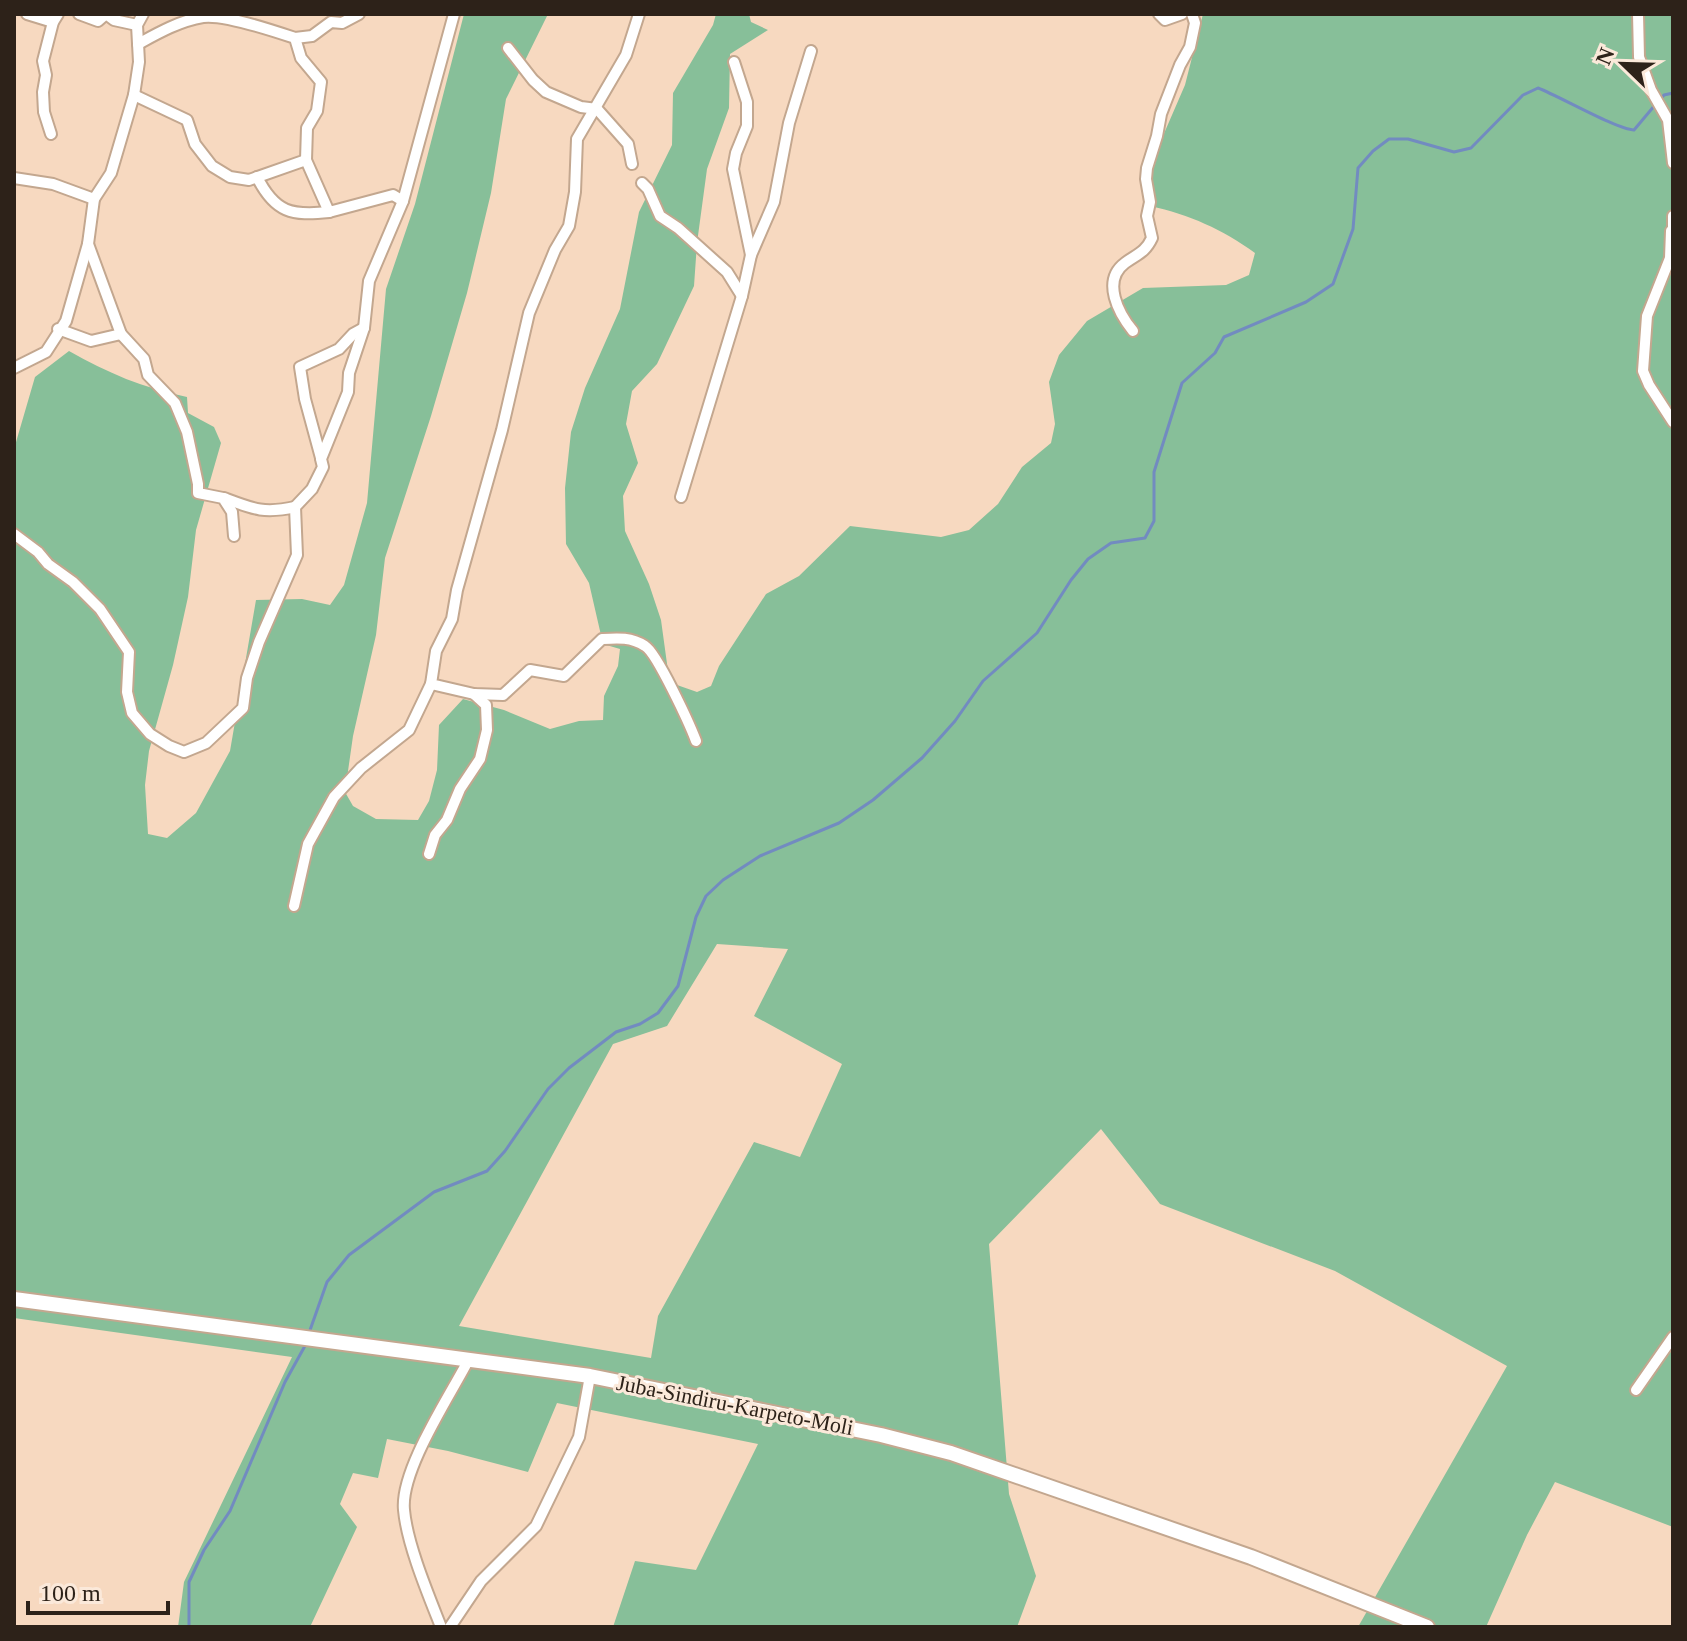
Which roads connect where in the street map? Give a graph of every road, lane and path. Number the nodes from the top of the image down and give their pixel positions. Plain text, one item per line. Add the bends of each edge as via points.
1 (27, 14) edge
2 (79, 14) edge
3 (143, 14) edge
4 (359, 14) edge
5 (454, 14) edge
6 (639, 14) edge
7 (1159, 14) edge
8 (1182, 14) edge
9 (1192, 14) edge
10 (1638, 14) edge
11 (56, 18) edge
12 (137, 25) junction
13 (295, 38) junction
14 (138, 44) junction
15 (508, 48) dead end
16 (811, 51) dead end
17 (734, 62) dead end
18 (134, 95) junction
19 (597, 109) junction
20 (51, 134) dead end
21 (306, 160) junction
22 (1673, 163) edge
23 (632, 164) dead end
24 (257, 177) junction
25 (14, 178) edge
26 (642, 183) dead end
27 (94, 199) junction
28 (403, 201) junction
29 (329, 212) junction
30 (1673, 216) edge
31 (1672, 232) edge
32 (88, 244) junction
33 (751, 255) junction
34 (742, 296) junction
35 (364, 328) junction
36 (58, 329) junction
37 (1133, 331) dead end
38 (121, 334) junction
39 (14, 368) edge
40 (1673, 422) edge
41 (321, 459) junction
42 (681, 497) dead end
43 (223, 498) junction
44 (295, 507) junction
45 (14, 534) edge
46 (234, 536) dead end
47 (431, 684) junction
48 (474, 694) junction
49 (696, 741) dead end
50 (429, 854) dead end
51 (294, 906) dead end
52 (14, 1299) edge
53 (1673, 1337) edge
54 (469, 1359) junction
55 (590, 1376) junction
56 (1636, 1390) dead end
57 (441, 1627) edge
58 (450, 1627) edge
59 (1427, 1627) edge

1 - 11 street
2 - 12 street via 98,21 106,14
3 - 12 street
4 - 13 street via 331,22 312,36
5 - 28 street
6 - 19 street via 626,55
7 - 8 street via 1165,20
9 - 37 street via 1190,47 1161,114 1147,168 1152,238 1143,253 1121,266 1114,286 1113,298
10 - 22 street via 1639,57 1668,120
11 - 20 street via 43,61 44,112
12 - 14 street
13 - 14 street via 204,17
13 - 21 street via 301,58 321,82 317,111 307,128
14 - 18 street
15 - 19 street via 546,92
16 - 33 street via 789,123 774,202
17 - 33 street via 747,102 747,126 733,169
18 - 24 street via 187,120 195,144 212,166 230,177
18 - 27 street via 111,173
19 - 23 street via 628,144
19 - 47 street via 577,139 569,226 529,313
21 - 24 street
21 - 29 street
24 - 29 street via 274,204 299,215
25 - 27 street via 53,184
26 - 34 street via 660,216 727,272
27 - 32 street
28 - 29 street via 393,195
28 - 35 street via 369,281
30 - 31 street
31 - 40 street via 1670,258 1647,316 1643,371
32 - 36 street via 66,321
32 - 38 street
33 - 34 street
34 - 42 street
35 - 41 street via 348,392
35 - 41 street via 339,349 300,367
36 - 38 street via 91,341
36 - 39 street via 46,352
38 - 43 street via 144,359 148,375 175,403 187,432 198,493
41 - 44 street via 323,467 312,489
43 - 44 street via 274,513
43 - 46 street via 232,512
44 - 45 street via 297,555 259,642 243,708 217,735 184,752 150,734 132,713 129,652 100,609
47 - 48 street
47 - 51 street via 409,730 334,797 308,844
48 - 49 street via 503,695 530,670 564,676 602,639 629,638 649,647
48 - 50 street via 486,705 480,759
52 - 54 main road, Juba-Sindiru-Karpeto-Moli
53 - 56 street
54 - 55 main road, Juba-Sindiru-Karpeto-Moli
54 - 57 street via 421,1443 405,1492 404,1510 420,1574
55 - 58 street via 579,1437 536,1526 481,1581
55 - 59 main road, Juba-Sindiru-Karpeto-Moli via 925,1445 1251,1557

